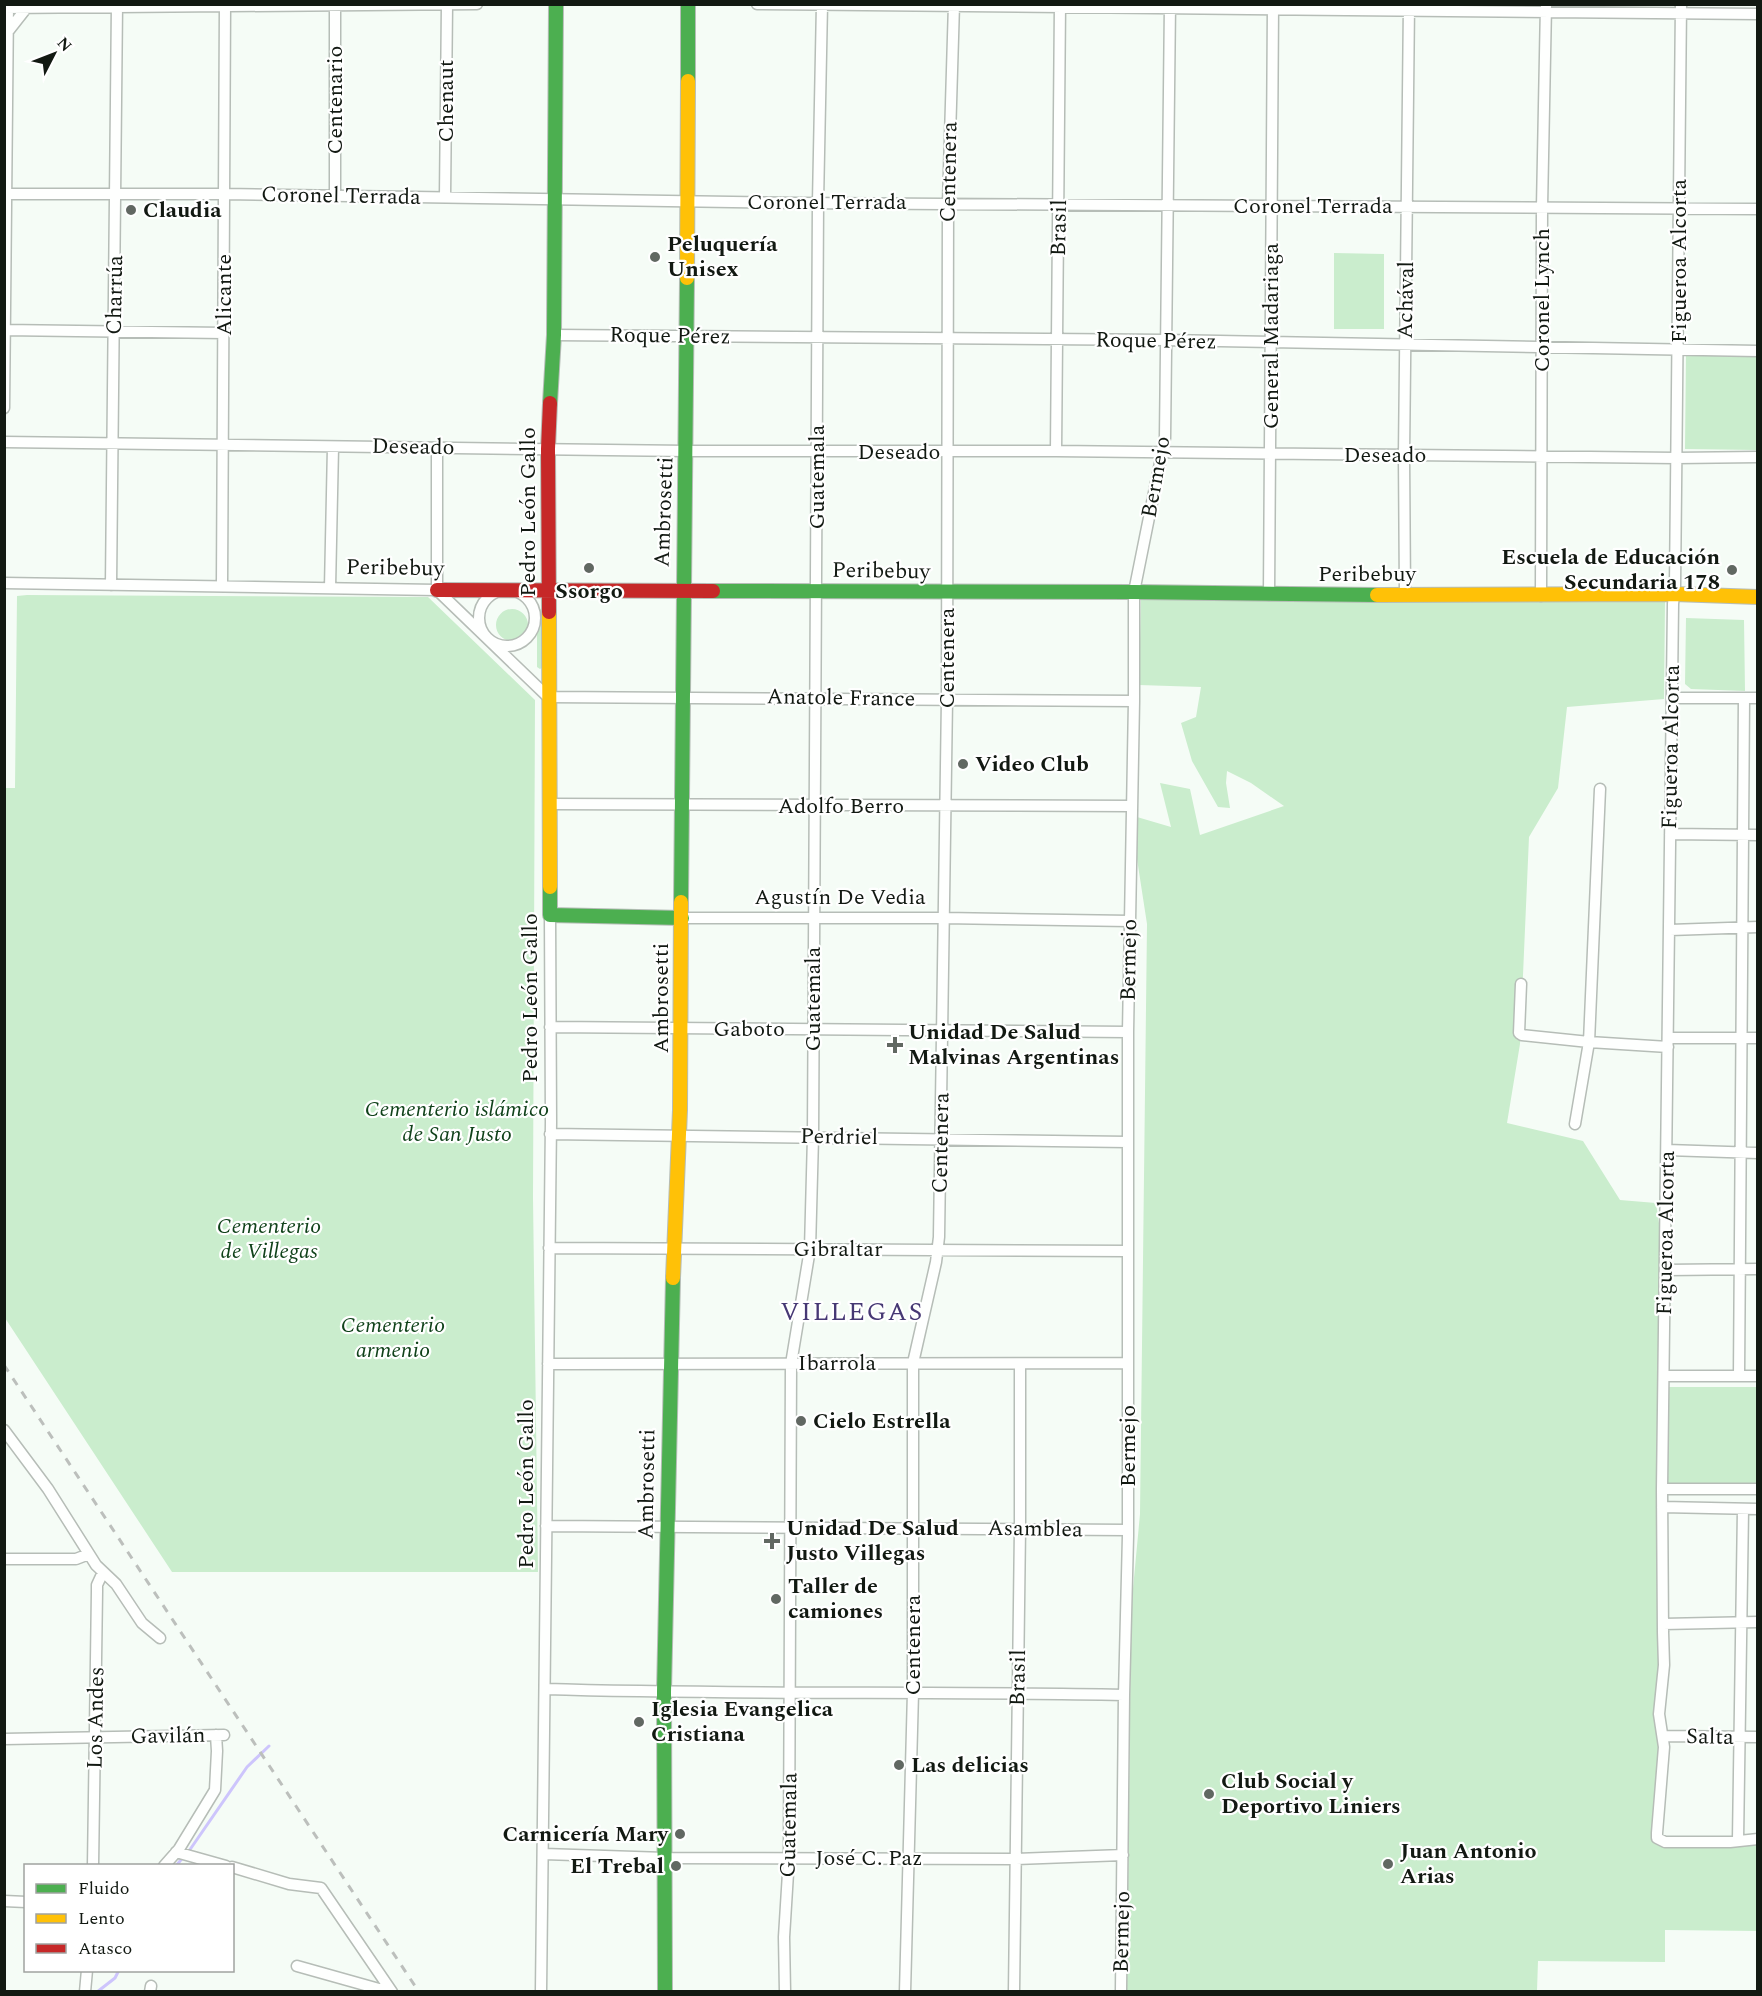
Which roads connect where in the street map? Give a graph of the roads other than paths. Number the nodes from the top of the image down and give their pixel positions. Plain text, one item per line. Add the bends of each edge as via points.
1 (335, 4) edge
2 (477, 4) edge
3 (556, 4) edge
4 (688, 4) edge
5 (757, 4) edge
6 (225, 5) edge
7 (447, 5) edge
8 (822, 5) edge
9 (954, 5) edge
10 (27, 6) edge
11 (117, 6) edge
12 (1060, 6) edge
13 (1170, 6) edge
14 (6, 7) edge
15 (1273, 7) edge
16 (1409, 8) edge
17 (1546, 8) edge
18 (1681, 8) edge
19 (1758, 14) edge
20 (6, 34) edge
21 (5, 194) edge
22 (224, 194) junction
23 (116, 195) junction
24 (335, 196) junction
25 (445, 197) junction
26 (556, 199) junction
27 (687, 201) junction
28 (818, 202) junction
29 (948, 203) junction
30 (1060, 204) junction
31 (1166, 204) junction
32 (1272, 206) junction
33 (1407, 206) junction
34 (1542, 207) junction
35 (1678, 209) junction
36 (1758, 209) edge
37 (5, 330) edge
38 (114, 332) junction
39 (224, 333) junction
40 (554, 335) junction
41 (687, 336) junction
42 (818, 339) junction
43 (948, 339) junction
44 (1057, 340) junction
45 (1166, 340) junction
46 (1271, 342) junction
47 (1405, 345) junction
48 (1542, 347) junction
49 (1679, 350) junction
50 (1758, 351) edge
51 (4, 408) edge
52 (4, 442) edge
53 (112, 444) junction
54 (223, 445) junction
55 (333, 447) junction
56 (437, 448) junction
57 (548, 449) junction
58 (687, 451) junction
59 (1056, 451) junction
60 (817, 452) junction
61 (948, 452) junction
62 (1163, 453) junction
63 (1270, 454) junction
64 (1404, 455) junction
65 (1540, 456) junction
66 (1758, 456) edge
67 (1676, 458) junction
68 (4, 583) edge
69 (111, 585) junction
70 (222, 586) junction
71 (330, 588) junction
72 (437, 590) junction
73 (512, 590) junction
74 (549, 590) junction
75 (683, 591) junction
76 (816, 591) junction
77 (1134, 592) junction
78 (947, 593) junction
79 (1674, 594) junction
80 (1269, 595) junction
81 (1406, 595) junction
82 (1540, 596) junction
83 (1758, 597) edge
84 (487, 637) junction
85 (548, 697) junction
86 (683, 697) junction
87 (814, 698) junction
88 (1673, 698) junction
89 (1744, 698) junction
90 (1758, 698) edge
91 (947, 699) junction
92 (1134, 701) junction
93 (1600, 789) dead end
94 (551, 804) junction
95 (682, 805) junction
96 (814, 805) junction
97 (1132, 806) junction
98 (945, 807) junction
99 (1670, 834) junction
100 (1743, 834) junction
101 (1758, 834) edge
102 (550, 915) junction
103 (682, 918) junction
104 (814, 918) junction
105 (944, 918) junction
106 (1130, 921) junction
107 (1742, 927) junction
108 (1758, 927) edge
109 (1670, 930) junction
110 (1521, 984) dead end
111 (550, 1027) junction
112 (681, 1029) junction
113 (813, 1029) junction
114 (942, 1030) junction
115 (1128, 1032) junction
116 (1742, 1037) junction
117 (1758, 1038) edge
118 (1589, 1042) junction
119 (1668, 1043) junction
120 (1575, 1124) dead end
121 (550, 1134) junction
122 (680, 1135) junction
123 (813, 1137) junction
124 (941, 1138) junction
125 (1128, 1142) junction
126 (1667, 1150) junction
127 (1741, 1152) junction
128 (1758, 1152) edge
129 (549, 1248) junction
130 (675, 1249) junction
131 (810, 1249) junction
132 (938, 1250) junction
133 (1128, 1251) junction
134 (1758, 1269) edge
135 (1666, 1270) junction
136 (1741, 1270) junction
137 (670, 1362) junction
138 (913, 1363) junction
139 (1127, 1363) junction
140 (548, 1364) junction
141 (791, 1364) junction
142 (1020, 1364) junction
143 (1664, 1376) junction
144 (1739, 1376) junction
145 (1758, 1376) edge
146 (4, 1430) edge
147 (1662, 1489) junction
148 (1758, 1489) edge
149 (1662, 1507) junction
150 (1743, 1509) junction
151 (1758, 1509) edge
152 (546, 1526) junction
153 (667, 1527) junction
154 (790, 1527) junction
155 (913, 1528) junction
156 (1020, 1528) junction
157 (1128, 1530) junction
158 (89, 1554) junction
159 (4, 1559) edge
160 (103, 1572) junction
161 (1740, 1622) junction
162 (1758, 1622) edge
163 (1663, 1624) junction
164 (160, 1638) dead end
165 (545, 1689) junction
166 (664, 1692) junction
167 (790, 1692) junction
168 (913, 1692) junction
169 (1018, 1693) junction
170 (1124, 1695) junction
171 (96, 1737) junction
172 (1663, 1737) junction
173 (1758, 1737) edge
174 (1739, 1738) junction
175 (4, 1739) edge
176 (1758, 1839) edge
177 (1738, 1840) junction
178 (182, 1854) junction
179 (544, 1854) junction
180 (1123, 1856) junction
181 (789, 1857) junction
182 (908, 1857) junction
183 (665, 1858) junction
184 (1016, 1859) junction
185 (93, 1864) edge
186 (167, 1864) edge
187 (219, 1864) edge
188 (234, 1868) edge
189 (4, 1901) edge
190 (24, 1902) edge
191 (297, 1966) dead end
192 (87, 1972) edge
193 (385, 1990) edge
194 (85, 1992) edge
195 (541, 1992) edge
196 (665, 1992) edge
197 (785, 1992) edge
198 (905, 1992) edge
199 (1014, 1992) edge
200 (1121, 1992) edge

1 - 6 street
1 - 7 street
1 - 24 street, Centenario
2 - 7 street
3 - 26 street, Pedro León Gallo
4 - 27 street, Ambrosetti
5 - 8 street
6 - 11 street
6 - 22 street, Alicante
7 - 25 street, Chenaut
8 - 9 street
8 - 28 street, Guatemala
9 - 12 street
9 - 29 street, Centenera
10 - 11 street
10 - 14 street
10 - 20 street
11 - 23 street, Charrúa
12 - 13 street
12 - 30 street, Brasil
13 - 15 street
13 - 31 street, Bermejo
14 - 20 street
15 - 16 street
15 - 32 street, General Madariaga
16 - 17 street
16 - 33 street, Achával
17 - 18 street
17 - 34 street, Coronel Lynch
18 - 19 street
18 - 35 street, Figueroa Alcorta
20 - 21 street
21 - 23 street, Coronel Terrada
21 - 37 street
22 - 23 street, Coronel Terrada
22 - 24 street, Coronel Terrada
22 - 39 street, Alicante
23 - 38 street, Charrúa
24 - 25 street, Coronel Terrada
25 - 26 street, Coronel Terrada
26 - 27 street, Coronel Terrada
26 - 40 street, Pedro León Gallo
27 - 28 street, Coronel Terrada
27 - 41 street, Ambrosetti
28 - 29 street, Coronel Terrada
28 - 42 street, Guatemala
29 - 30 street, Coronel Terrada
29 - 43 street, Centenera
30 - 31 street, Coronel Terrada
30 - 44 street, Brasil
31 - 32 street, Coronel Terrada
31 - 45 street, Bermejo
32 - 33 street, Coronel Terrada
32 - 46 street, General Madariaga
33 - 34 street, Coronel Terrada
33 - 47 street, Achával
34 - 35 street, Coronel Terrada
34 - 48 street, Coronel Lynch
35 - 36 street, Coronel Terrada
35 - 49 street, Figueroa Alcorta
37 - 38 street
37 - 51 street
38 - 39 street
38 - 53 street, Charrúa
39 - 54 street, Alicante
40 - 41 street, Roque Pérez
40 - 57 street, Pedro León Gallo
41 - 42 street, Roque Pérez
41 - 58 street, Ambrosetti
42 - 43 street, Roque Pérez
42 - 60 street, Guatemala
43 - 44 street, Roque Pérez
43 - 61 street, Centenera
44 - 45 street, Roque Pérez
44 - 59 street, Brasil
45 - 46 street, Roque Pérez
45 - 62 street, Bermejo
46 - 47 street, Roque Pérez
46 - 63 street, General Madariaga
47 - 48 street, Roque Pérez
47 - 64 street, Achával
48 - 49 street, Roque Pérez
48 - 65 street, Coronel Lynch
49 - 50 street, Roque Pérez
49 - 67 street, Figueroa Alcorta
52 - 53 street, Deseado
53 - 54 street, Deseado
53 - 69 street, Charrúa
54 - 55 street, Deseado
54 - 70 street, Alicante
55 - 56 street, Deseado
55 - 71 street
56 - 57 street, Deseado
56 - 72 street
57 - 58 street, Deseado
57 - 74 street, Pedro León Gallo
58 - 60 street, Deseado
58 - 75 street, Ambrosetti
59 - 61 street, Deseado
59 - 62 street, Deseado
60 - 61 street, Deseado
60 - 76 street, Guatemala
61 - 78 street, Centenera
62 - 63 street, Deseado
62 - 77 street, Bermejo
63 - 64 street, Deseado
63 - 80 street, General Madariaga
64 - 65 street, Deseado
64 - 81 street, Achával
65 - 67 street, Deseado
65 - 82 street, Coronel Lynch
66 - 67 street, Deseado
67 - 79 street, Figueroa Alcorta
68 - 69 street, Peribebuy
69 - 70 street, Peribebuy
70 - 71 street, Peribebuy
71 - 72 street, Peribebuy
72 - 73 street, Peribebuy
72 - 84 street
73 - 74 street, Peribebuy
73 - 84 street via 495,593 482,605 479,622
73 - 84 street via 532,607 534,626 529,635 513,645 494,643
74 - 75 street, Peribebuy
74 - 85 street, Pedro León Gallo
75 - 76 street, Peribebuy
75 - 86 street, Ambrosetti
76 - 78 street, Peribebuy
76 - 87 street, Guatemala
77 - 78 street, Peribebuy
77 - 80 street, Peribebuy
77 - 92 street, Bermejo
78 - 91 street, Centenera
79 - 82 street, Peribebuy
79 - 83 street, Peribebuy
79 - 88 street, Figueroa Alcorta
80 - 81 street, Peribebuy
81 - 82 street, Peribebuy
84 - 85 street
85 - 86 street, Anatole France
85 - 94 street, Pedro León Gallo
86 - 87 street, Anatole France
86 - 95 street, Ambrosetti
87 - 91 street, Anatole France
87 - 96 street, Guatemala
88 - 89 street
88 - 99 street, Figueroa Alcorta
89 - 90 street
89 - 100 street
91 - 92 street, Anatole France
91 - 98 street, Centenera
92 - 97 street, Bermejo
93 - 118 street
94 - 95 street, Adolfo Berro
94 - 102 street, Pedro León Gallo
95 - 96 street, Adolfo Berro
95 - 103 street, Ambrosetti
96 - 98 street, Adolfo Berro
96 - 104 street, Guatemala
97 - 98 street, Adolfo Berro
97 - 106 street, Bermejo
98 - 105 street, Centenera
99 - 100 street
99 - 109 street, Figueroa Alcorta
100 - 101 street
100 - 107 street
102 - 103 street, Agustín De Vedia
102 - 111 street, Pedro León Gallo
103 - 104 street, Agustín De Vedia
103 - 112 street, Ambrosetti
104 - 105 street, Agustín De Vedia
104 - 113 street, Guatemala
105 - 106 street, Agustín De Vedia
105 - 114 street, Centenera
106 - 115 street, Bermejo
107 - 108 street
107 - 109 street
107 - 116 street
109 - 119 street, Figueroa Alcorta
110 - 118 street via 1519,1034
111 - 112 street, Gaboto
111 - 121 street, Pedro León Gallo
112 - 113 street, Gaboto
112 - 122 street, Ambrosetti
113 - 114 street, Gaboto
113 - 123 street, Guatemala
114 - 115 street, Gaboto
114 - 124 street, Centenera
115 - 125 street, Bermejo
116 - 117 street
116 - 119 street
116 - 127 street
118 - 119 street
118 - 120 street
119 - 126 street, Figueroa Alcorta
121 - 122 street, Perdriel
121 - 129 street, Pedro León Gallo
122 - 123 street, Perdriel
122 - 130 street, Ambrosetti
123 - 124 street, Perdriel
123 - 131 street, Guatemala
124 - 125 street, Perdriel
124 - 132 street, Centenera
125 - 133 street, Bermejo
126 - 127 street
126 - 135 street, Figueroa Alcorta
127 - 128 street
127 - 136 street
129 - 130 street, Gibraltar
129 - 140 street, Pedro León Gallo
130 - 131 street, Gibraltar
130 - 137 street, Ambrosetti
131 - 132 street, Gibraltar
131 - 141 street, Guatemala
132 - 133 street, Gibraltar
132 - 138 street, Centenera
133 - 139 street, Bermejo
134 - 136 street
135 - 136 street
135 - 143 street, Figueroa Alcorta
136 - 144 street
137 - 140 street, Ibarrola
137 - 141 street, Ibarrola
137 - 153 street, Ambrosetti
138 - 141 street, Ibarrola
138 - 142 street, Ibarrola
138 - 155 street, Centenera
139 - 142 street, Ibarrola
139 - 157 street, Bermejo
140 - 152 street, Pedro León Gallo
141 - 154 street, Guatemala
142 - 156 street, Brasil
143 - 144 street
143 - 147 street, Figueroa Alcorta
144 - 145 street
146 - 158 street
147 - 148 street
147 - 149 street, Figueroa Alcorta
149 - 150 street
149 - 163 street, Figueroa Alcorta
150 - 151 street
150 - 161 street
152 - 153 street, Asamblea
152 - 165 street, Pedro León Gallo
153 - 154 street, Asamblea
153 - 166 street, Ambrosetti
154 - 155 street, Asamblea
154 - 167 street, Guatemala
155 - 156 street, Asamblea
155 - 168 street, Centenera
156 - 157 street, Asamblea
156 - 169 street, Brasil
157 - 170 street, Bermejo
158 - 159 street via 76,1559
158 - 160 street
160 - 164 street via 116,1584 142,1623
160 - 171 street, Los Andes via 97,1591
161 - 162 street
161 - 163 street
161 - 174 street
163 - 172 street, Figueroa Alcorta via 1659,1714
165 - 166 street
165 - 179 street, Pedro León Gallo
166 - 167 street
166 - 183 street, Ambrosetti
167 - 168 street
167 - 181 street, Guatemala
168 - 169 street
168 - 182 street, Centenera
169 - 170 street
169 - 184 street, Brasil
170 - 180 street, Bermejo
171 - 175 street, Gavilán
171 - 178 street, Gavilán via 220,1735 215,1790
171 - 185 street, Los Andes
172 - 174 street, Salta
172 - 177 street, Figueroa Alcorta via 1657,1833 1660,1840
173 - 174 street, Salta
174 - 177 street
176 - 177 street
178 - 186 street
178 - 187 street
179 - 183 street, José C. Paz
179 - 195 street, Pedro León Gallo
180 - 184 street, José C. Paz
180 - 200 street, Bermejo
181 - 182 street, José C. Paz
181 - 183 street, José C. Paz
181 - 197 street, Guatemala
182 - 184 street, José C. Paz
182 - 198 street, Centenera
183 - 196 street, Ambrosetti
184 - 199 street, Brasil
188 - 193 street via 289,1884 321,1888
189 - 190 street
191 - 193 street
192 - 194 street

